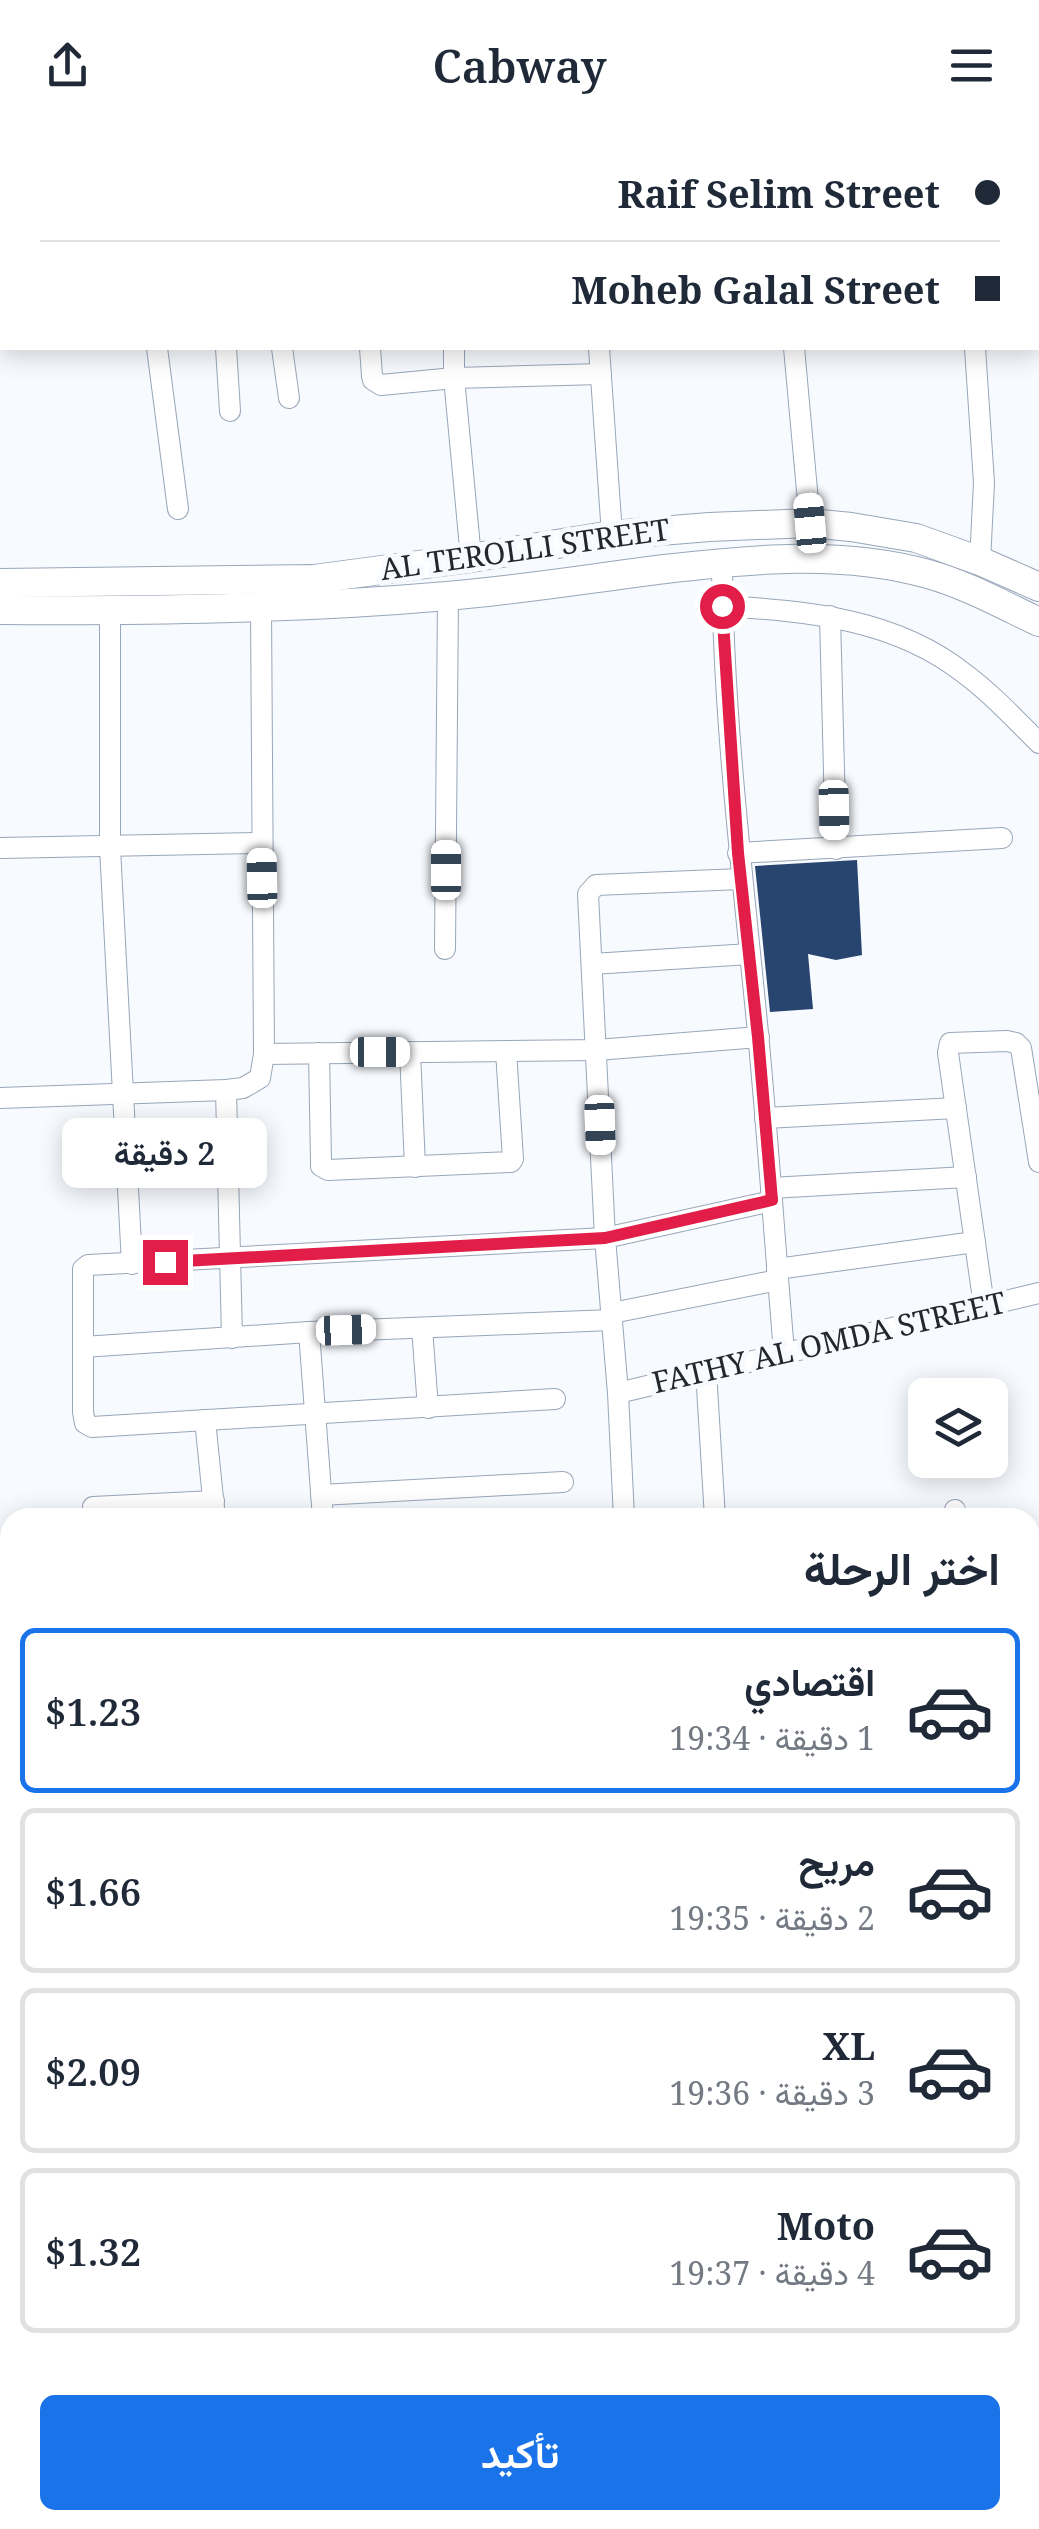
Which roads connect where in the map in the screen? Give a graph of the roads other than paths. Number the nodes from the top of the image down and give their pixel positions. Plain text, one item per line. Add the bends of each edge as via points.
1 (156, 350) edge
2 (226, 350) edge
3 (282, 350) edge
4 (370, 350) edge
5 (454, 350) edge
6 (599, 350) edge
7 (794, 350) edge
8 (975, 350) edge
9 (600, 374) junction
10 (454, 378) junction
11 (289, 398) dead end
12 (230, 411) dead end
13 (178, 508) dead end
14 (810, 523) junction
15 (612, 535) junction
16 (537, 546) junction
17 (471, 558) junction
18 (980, 560) junction
19 (722, 562) junction
20 (0, 583) edge
21 (537, 585) junction
22 (1039, 587) edge
23 (448, 596) junction
24 (722, 606) junction
25 (261, 609) junction
26 (0, 610) edge
27 (110, 610) junction
28 (830, 616) junction
29 (1039, 622) edge
30 (1039, 743) edge
31 (1002, 838) dead end
32 (261, 843) junction
33 (0, 848) edge
34 (110, 848) junction
35 (836, 849) junction
36 (738, 853) junction
37 (741, 879) junction
38 (445, 949) dead end
39 (750, 954) junction
40 (592, 964) junction
41 (758, 1037) junction
42 (597, 1050) junction
43 (506, 1051) junction
44 (410, 1052) junction
45 (319, 1053) junction
46 (264, 1054) junction
47 (226, 1090) junction
48 (124, 1094) junction
49 (0, 1098) edge
50 (956, 1108) junction
51 (765, 1118) junction
52 (1039, 1160) edge
53 (415, 1167) junction
54 (966, 1177) junction
55 (771, 1194) junction
56 (605, 1238) junction
57 (975, 1242) junction
58 (230, 1257) junction
59 (132, 1264) junction
60 (778, 1274) junction
61 (1039, 1293) edge
62 (984, 1306) junction
63 (612, 1317) junction
64 (422, 1328) junction
65 (309, 1332) junction
66 (232, 1338) junction
67 (83, 1346) junction
68 (784, 1352) junction
69 (706, 1372) junction
70 (618, 1393) junction
71 (555, 1400) dead end
72 (428, 1408) junction
73 (315, 1412) junction
74 (205, 1420) junction
75 (563, 1482) dead end
76 (321, 1495) junction
77 (93, 1507) dead end
78 (154, 1508) edge
79 (214, 1508) edge
80 (322, 1508) edge
81 (624, 1508) edge
82 (714, 1508) edge

1 - 13 street
2 - 12 street
3 - 11 street
4 - 10 street via 373,380 381,385
5 - 10 street
6 - 9 street
7 - 14 street
8 - 18 street via 984,483
9 - 10 street
9 - 15 street
10 - 17 street
14 - 15 street, AL TEROLLI STREET
14 - 18 street, AL TEROLLI STREET via 916,538
15 - 16 street, AL TEROLLI STREET
16 - 17 street, AL TEROLLI STREET
16 - 21 street
17 - 20 street, AL TEROLLI STREET via 314,578
18 - 22 street, AL TEROLLI STREET
19 - 21 street, AL TEROLLI STREET
19 - 24 street
19 - 29 street, AL TEROLLI STREET via 778,558 900,567 957,584
21 - 23 street, AL TEROLLI STREET
23 - 25 street, AL TEROLLI STREET
23 - 38 street
24 - 28 street
24 - 36 street
25 - 27 street, AL TEROLLI STREET
25 - 32 street
26 - 27 street, AL TEROLLI STREET
27 - 34 street
28 - 30 street via 933,652 978,684
28 - 35 street
31 - 35 street
32 - 34 street
32 - 46 street
33 - 34 street
34 - 48 street
35 - 36 street
36 - 37 street
37 - 39 street
37 - 40 street via 596,886 588,898
39 - 40 street
39 - 41 street
40 - 42 street
41 - 42 street
41 - 51 street
42 - 43 street
42 - 56 street
43 - 44 street
43 - 53 street via 514,1159
44 - 45 street
44 - 53 street
45 - 46 street
45 - 53 street via 321,1166
46 - 47 street via 260,1078
47 - 48 street
47 - 58 street
48 - 49 street
48 - 59 street
50 - 51 street
50 - 52 street via 950,1044 1016,1044
50 - 54 street
51 - 55 street
54 - 55 street
54 - 57 street
55 - 56 street
55 - 60 street
56 - 58 street
56 - 63 street
57 - 60 street
57 - 62 street
58 - 59 street
58 - 66 street
59 - 67 street via 83,1270
60 - 63 street
60 - 68 street
61 - 62 street, FATHY AL OMDA STREET
62 - 68 street, FATHY AL OMDA STREET
63 - 64 street
63 - 70 street
64 - 65 street
64 - 72 street
65 - 66 street
65 - 73 street
66 - 67 street
67 - 74 street via 88,1426
68 - 69 street, FATHY AL OMDA STREET
69 - 70 street, FATHY AL OMDA STREET
69 - 82 street
70 - 81 street
71 - 72 street
72 - 73 street
73 - 74 street
73 - 76 street
74 - 79 street
75 - 76 street
76 - 80 street
77 - 78 street

